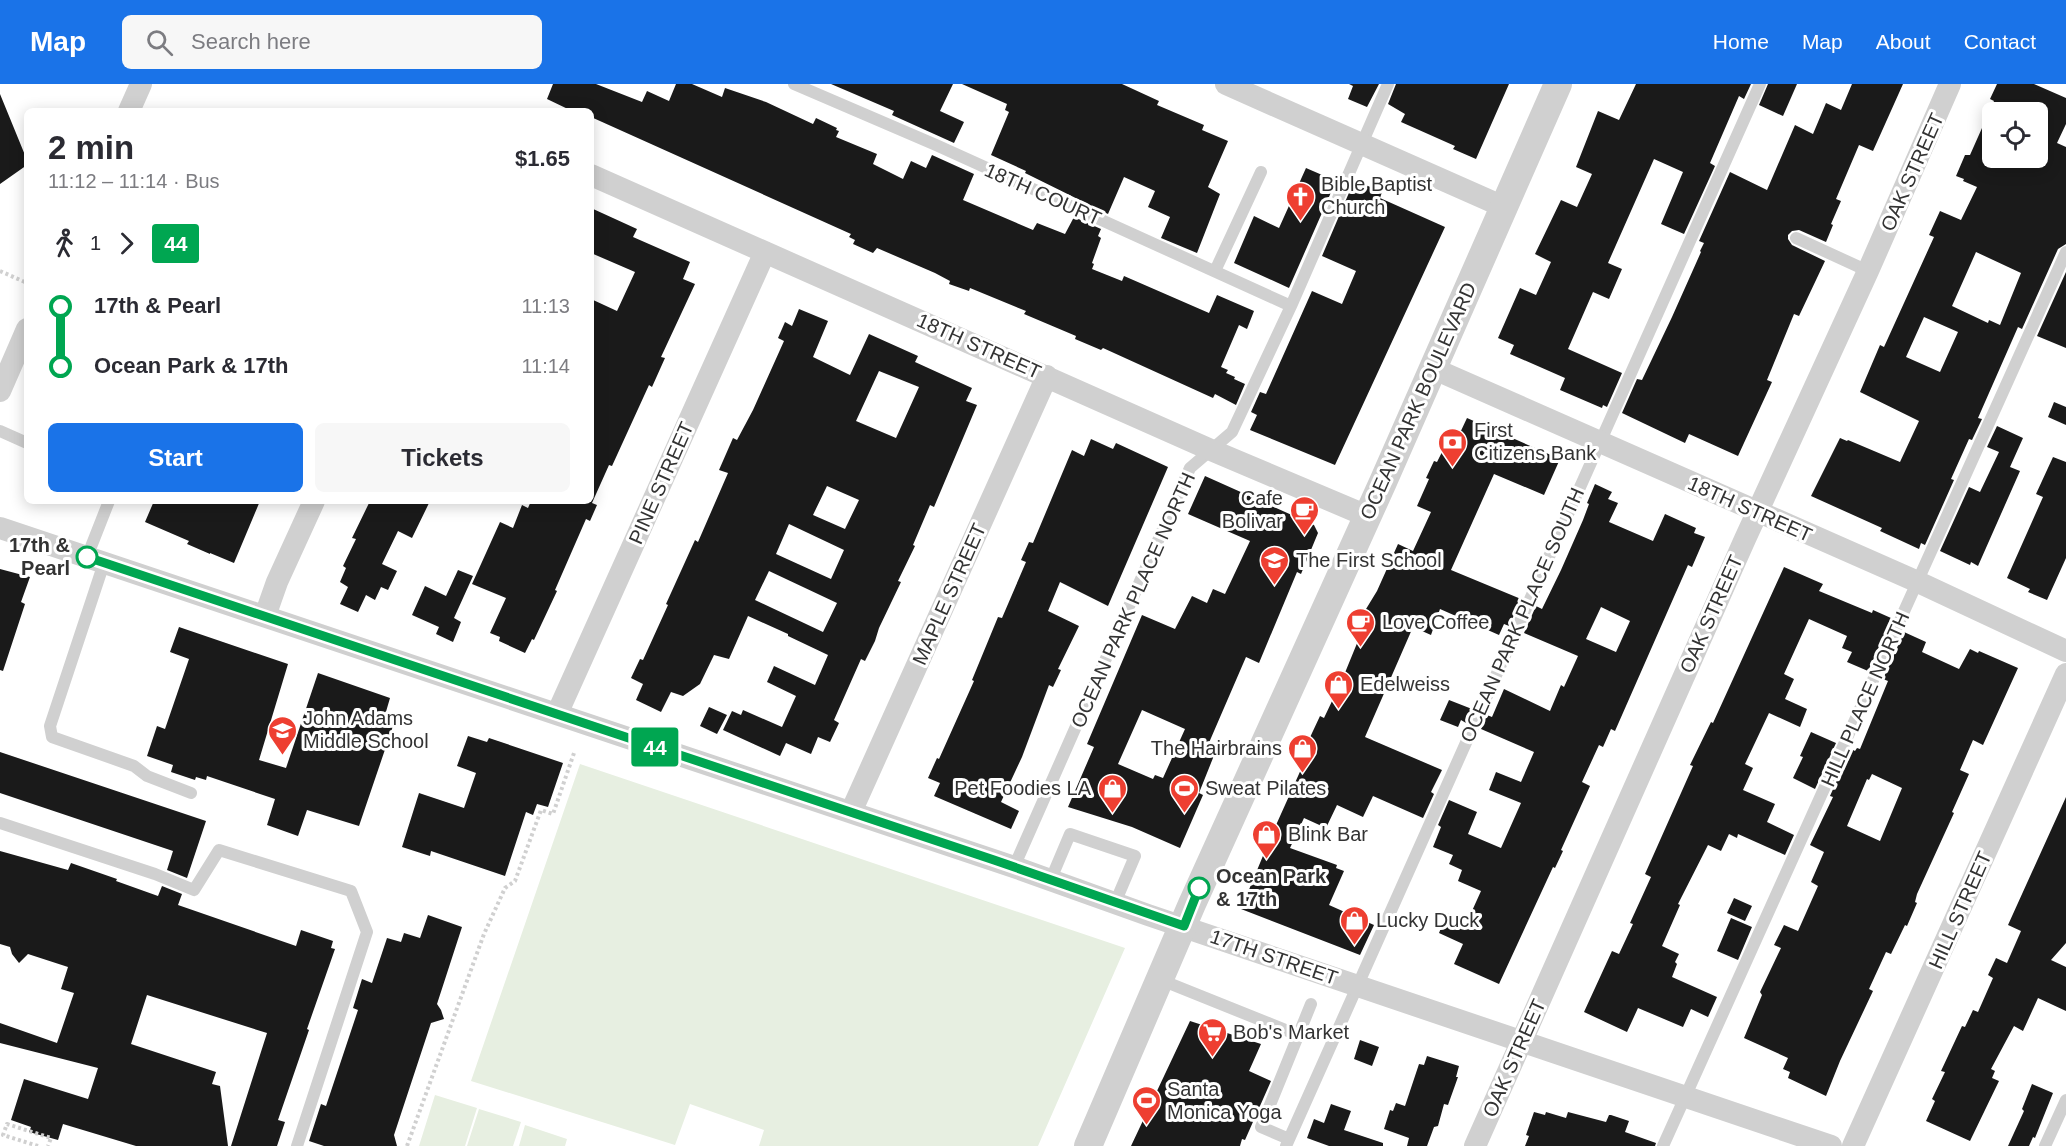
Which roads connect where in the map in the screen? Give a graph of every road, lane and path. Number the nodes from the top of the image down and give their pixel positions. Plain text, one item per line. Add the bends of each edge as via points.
1 (141, 84) edge
2 (794, 84) edge
3 (1226, 84) edge
4 (1388, 84) edge
5 (1558, 84) edge
6 (1760, 84) edge
7 (1950, 84) edge
8 (130, 108) edge
9 (1361, 145) junction
10 (1261, 171) dead end
11 (594, 176) edge
12 (1504, 207) junction
13 (1796, 238) dead end
14 (765, 252) junction
15 (2066, 252) edge
16 (0, 271) edge
17 (1215, 271) junction
18 (1868, 271) junction
19 (24, 282) edge
20 (1291, 306) junction
21 (24, 336) edge
22 (1432, 368) junction
23 (1047, 376) junction
24 (0, 391) edge
25 (0, 431) edge
26 (24, 442) edge
27 (1599, 442) junction
28 (1211, 450) junction
29 (108, 504) edge
30 (313, 504) edge
31 (1757, 512) junction
32 (1366, 516) junction
33 (0, 528) edge
34 (95, 560) junction
35 (1918, 582) junction
36 (265, 616) junction
37 (2066, 651) edge
38 (2066, 674) edge
39 (557, 714) junction
40 (574, 753) dead end
41 (191, 793) dead end
42 (851, 812) junction
43 (0, 823) edge
44 (1014, 867) junction
45 (1051, 879) junction
46 (1115, 903) junction
47 (1184, 926) junction
48 (1161, 980) junction
49 (1357, 986) junction
50 (1311, 1004) dead end
51 (1298, 1035) junction
52 (1522, 1042) junction
53 (1685, 1097) junction
54 (2066, 1100) edge
55 (1287, 1142) edge
56 (38, 1146) edge
57 (48, 1146) edge
58 (297, 1146) edge
59 (407, 1146) edge
60 (1088, 1146) edge
61 (1475, 1146) edge
62 (1663, 1146) edge
63 (1831, 1146) edge
64 (1853, 1146) edge
65 (2045, 1146) edge

1 - 8 street
2 - 17 lane, 18TH COURT
3 - 9 street
4 - 9 lane, OCEAN PARK PLACE NORTH
5 - 12 street, OCEAN PARK BOULEVARD
6 - 27 lane, OCEAN PARK PLACE SOUTH
7 - 18 street, OAK STREET
9 - 12 street
9 - 20 lane, OCEAN PARK PLACE NORTH
10 - 17 lane
11 - 14 street, 18TH STREET
12 - 22 street, OCEAN PARK BOULEVARD
13 - 18 lane
14 - 23 street, 18TH STREET
14 - 39 street, PINE STREET
15 - 35 lane, HILL PLACE NORTH
16 - 19 path
17 - 20 lane, 18TH COURT
18 - 31 street, OAK STREET
20 - 28 lane, OCEAN PARK PLACE NORTH via 1232,432
21 - 24 street
22 - 27 street, 18TH STREET
22 - 32 street, OCEAN PARK BOULEVARD
23 - 28 street, 18TH STREET
23 - 42 street, MAPLE STREET
25 - 26 lane
27 - 31 street, 18TH STREET
27 - 49 lane, OCEAN PARK PLACE SOUTH
28 - 32 street, 18TH STREET
28 - 44 lane, OCEAN PARK PLACE NORTH via 1190,468
29 - 34 lane
30 - 36 street
31 - 35 street, 18TH STREET
31 - 52 street, OAK STREET
32 - 47 street, OCEAN PARK BOULEVARD
33 - 34 street, 17TH STREET
34 - 36 street, 17TH STREET
34 - 41 lane via 50,726 52,737 134,766 147,776
35 - 37 street, 18TH STREET
35 - 53 lane, HILL PLACE NORTH
36 - 39 street, 17TH STREET
38 - 64 street, HILL STREET
39 - 42 street, 17TH STREET
40 - 59 path via 553,814 541,810 514,881 505,888 484,934
42 - 44 street, 17TH STREET
43 - 58 lane via 194,890 219,850 351,891 367,932
44 - 45 street, 17TH STREET
45 - 46 street, 17TH STREET
45 - 46 lane via 1070,834 1135,856
46 - 47 street, 17TH STREET
47 - 48 street, OCEAN PARK BOULEVARD
47 - 49 street, 17TH STREET
48 - 51 lane
48 - 60 street, OCEAN PARK BOULEVARD
49 - 52 street, 17TH STREET
49 - 55 lane, OCEAN PARK PLACE SOUTH
50 - 51 lane
51 - 55 lane via 1260,1127
52 - 53 street, 17TH STREET
52 - 61 street, OAK STREET
53 - 62 lane, HILL PLACE NORTH
53 - 63 street, 17TH STREET
54 - 65 lane
56 - 57 path via 3,1135 7,1124 51,1138

